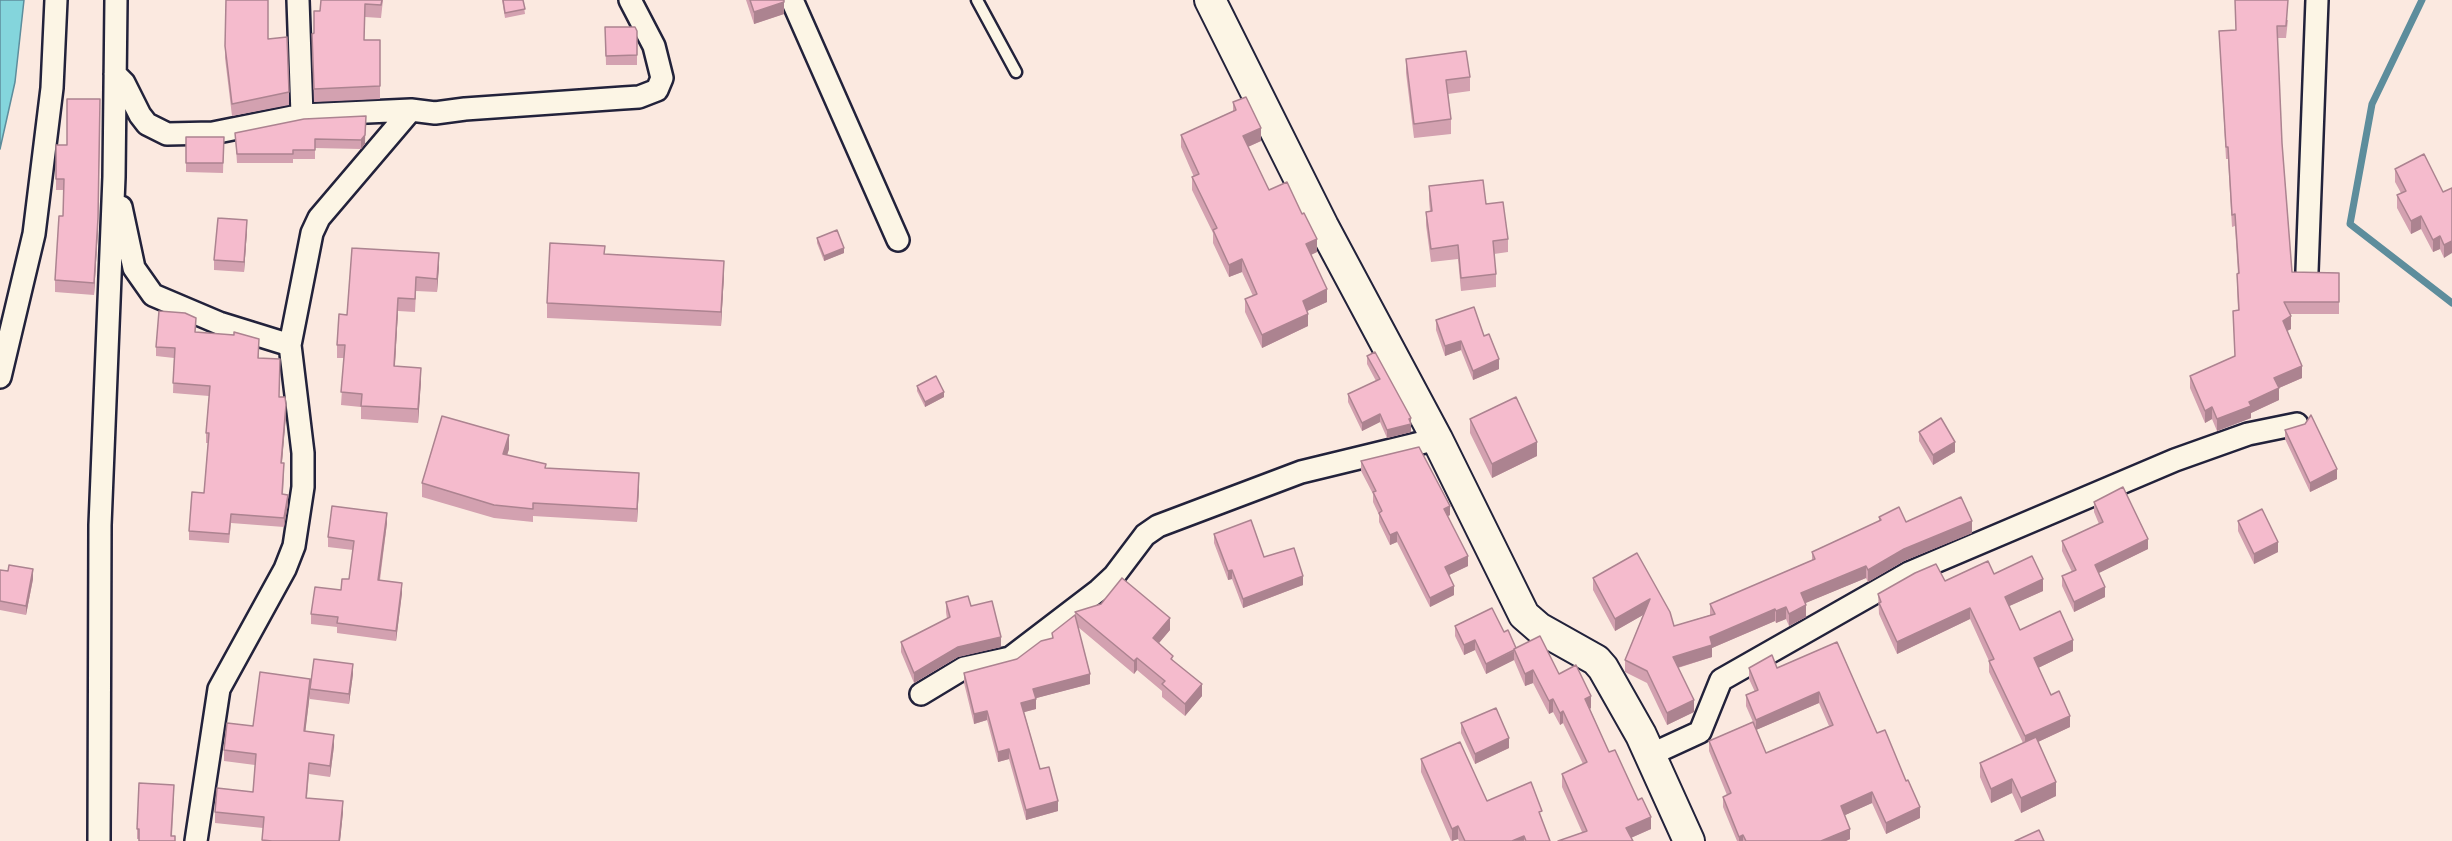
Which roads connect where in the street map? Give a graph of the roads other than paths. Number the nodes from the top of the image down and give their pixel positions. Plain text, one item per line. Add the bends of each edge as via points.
1 (56, 0) edge
2 (116, 0) edge
3 (297, 0) edge
4 (630, 0) edge
5 (792, 0) edge
6 (976, 0) edge
7 (1210, 0) edge
8 (2317, 0) edge
9 (1016, 72) dead end
10 (116, 74) junction
11 (411, 110) junction
12 (302, 115) junction
13 (114, 177) junction
14 (898, 240) dead end
15 (2307, 271) edge
16 (290, 345) junction
17 (0, 376) edge
18 (2297, 424) edge
19 (1437, 439) junction
20 (921, 694) dead end
21 (1650, 755) junction
22 (99, 841) edge
23 (196, 841) edge
24 (1689, 841) edge

1 - 17 street via 52,88 34,234
2 - 10 street
3 - 12 street
4 - 11 street via 654,46 662,78 657,90 639,97 435,113
5 - 14 street
6 - 9 lane
7 - 19 street via 1323,226
8 - 15 street
10 - 12 street via 147,124 167,134 213,133
10 - 13 street
11 - 12 street
11 - 16 street via 319,218 312,233
13 - 16 street via 134,268 153,295 219,323
13 - 22 street via 100,525
16 - 23 street via 303,453 296,537 285,569 219,689
18 - 21 street via 2248,434 2175,460 1909,573 1722,680 1700,732
19 - 20 street via 1301,472 1158,526 1145,535 1099,590 1010,658 964,668
19 - 21 street via 1524,615 1539,628 1596,660
21 - 24 street

